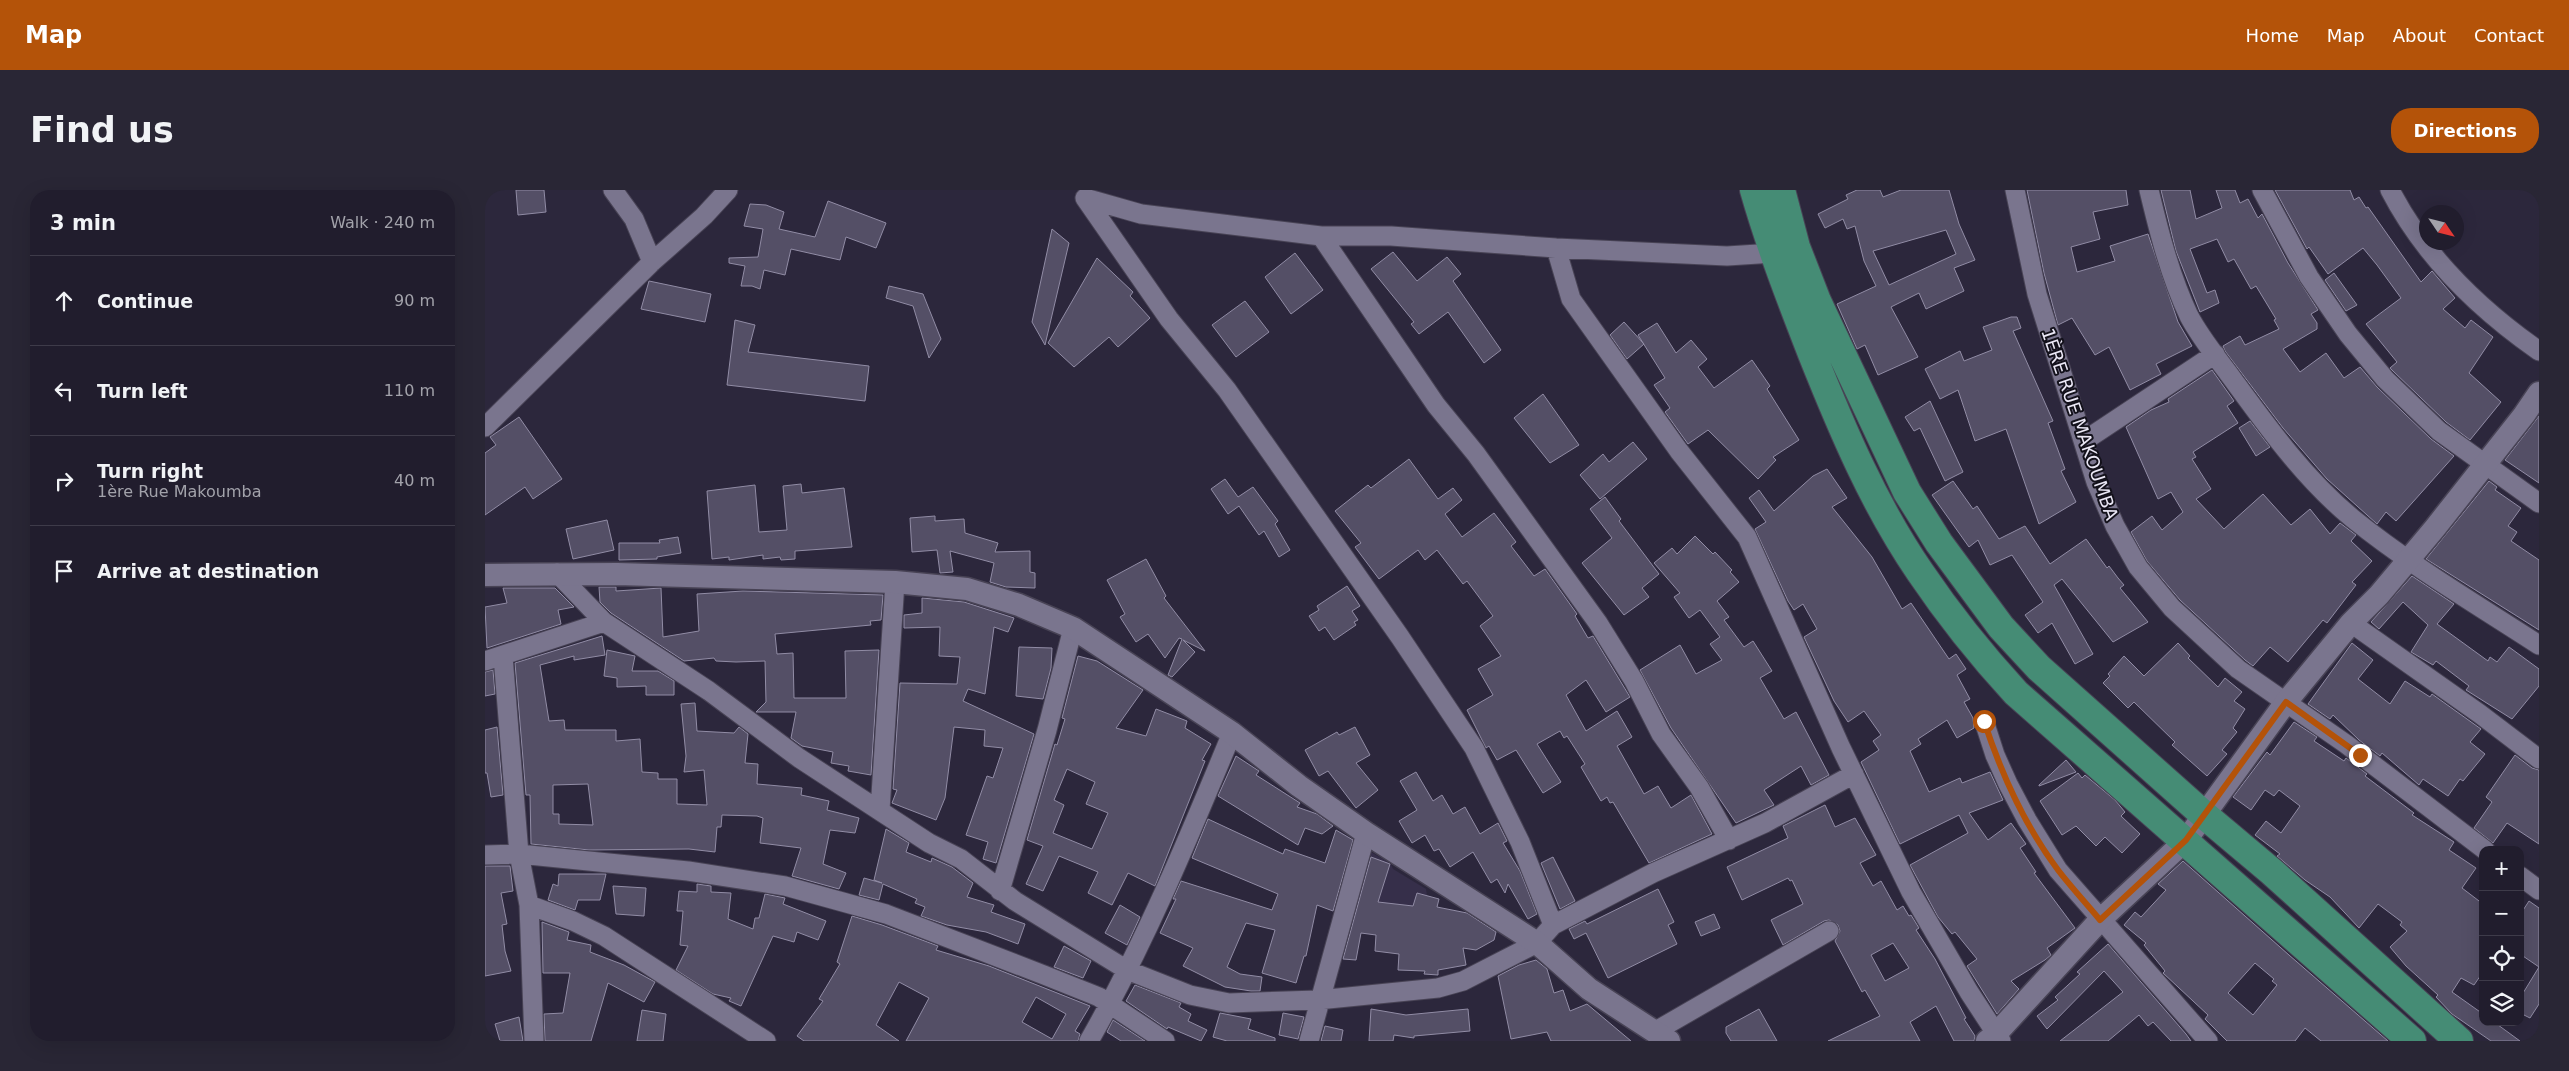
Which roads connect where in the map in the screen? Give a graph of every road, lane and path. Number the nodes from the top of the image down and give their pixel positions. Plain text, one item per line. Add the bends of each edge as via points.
1 (613, 190) edge
2 (728, 190) edge
3 (1754, 190) edge
4 (1781, 190) edge
5 (2015, 190) edge
6 (2149, 190) edge
7 (2262, 190) edge
8 (2390, 190) edge
9 (1321, 236) junction
10 (1556, 248) junction
11 (1785, 250) junction
12 (652, 262) junction
13 (2539, 351) edge
14 (2215, 354) junction
15 (2539, 393) edge
16 (485, 427) edge
17 (2084, 441) junction
18 (2487, 464) junction
19 (2539, 503) edge
20 (2408, 560) junction
21 (557, 573) junction
22 (485, 575) edge
23 (895, 582) junction
24 (604, 622) junction
25 (2351, 623) junction
26 (1073, 628) junction
27 (2539, 645) edge
28 (494, 659) edge
29 (2286, 702) junction
30 (1984, 721) dead end
31 (1232, 733) junction
32 (2539, 759) edge
33 (1854, 774) junction
34 (880, 810) junction
35 (2203, 814) junction
36 (1366, 833) junction
37 (1729, 840) junction
38 (2186, 840) junction
39 (2480, 846) edge
40 (519, 854) junction
41 (485, 855) edge
42 (2524, 879) edge
43 (2539, 890) edge
44 (1000, 891) junction
45 (529, 904) junction
46 (2100, 920) junction
47 (1553, 925) junction
48 (1829, 931) dead end
49 (1537, 943) junction
50 (1127, 970) junction
51 (1318, 1000) junction
52 (1110, 1004) junction
53 (1661, 1036) edge
54 (1994, 1039) edge
55 (534, 1041) edge
56 (766, 1041) edge
57 (1089, 1041) edge
58 (1165, 1041) edge
59 (1309, 1041) edge
60 (2208, 1041) edge
61 (2412, 1041) edge
62 (2459, 1041) edge

1 - 12 street via 634,219
2 - 12 street
3 - 11 main road
4 - 11 main road
5 - 17 street, 1ÈRE RUE MAKOUMBA via 2037,294
6 - 14 street via 2175,284 2190,317
7 - 18 street via 2309,277 2348,334 2415,410
8 - 13 street via 2451,276 2495,319
9 - 10 street via 1391,236
9 - 37 street via 1436,405 1482,462 1598,623 1634,681 1661,734 1699,787
9 - 47 street via 1141,214 1085,198 1169,319 1227,390 1474,748 1520,842
10 - 11 street via 1727,256
10 - 33 street via 1565,285 1576,306 1679,451 1747,537
11 - 35 main road via 1831,332 1899,475 1939,543 2001,627 2039,668
11 - 38 main road via 1819,372 1856,459 1919,570 1976,649 2016,693
12 - 16 street
14 - 17 street
14 - 20 street via 2273,434 2329,498
15 - 18 street
17 - 29 street, 1ÈRE RUE MAKOUMBA via 2096,482 2115,526 2144,574 2212,648
18 - 19 street
18 - 20 street
20 - 25 street
20 - 27 street
21 - 22 street
21 - 23 street
21 - 24 street
23 - 26 street via 967,589 1019,605
23 - 34 street
24 - 28 street
24 - 34 street via 709,690 799,758
25 - 29 street
25 - 32 street
26 - 31 street
26 - 44 street
28 - 40 street
29 - 35 street
29 - 39 street, 1ÈRE RUE MAKOUMBA
30 - 46 street via 1995,755 2027,820 2058,870
31 - 36 street
31 - 50 street
33 - 37 street
33 - 54 street via 1911,892
34 - 44 street via 929,843 961,859
35 - 38 street
35 - 62 main road
36 - 49 street
36 - 51 street
37 - 47 street via 1653,873
38 - 46 street
38 - 61 main road
40 - 41 street
40 - 45 street
40 - 52 street via 688,871 785,886 886,914
42 - 43 street
44 - 50 street
45 - 55 street
45 - 56 street via 604,936
46 - 54 street
46 - 60 street
47 - 49 street
48 - 53 street
49 - 51 street via 1463,981 1438,988
49 - 53 street via 1589,989
50 - 51 street via 1189,994 1229,1003
50 - 52 street
51 - 59 street
52 - 57 street
52 - 58 street

